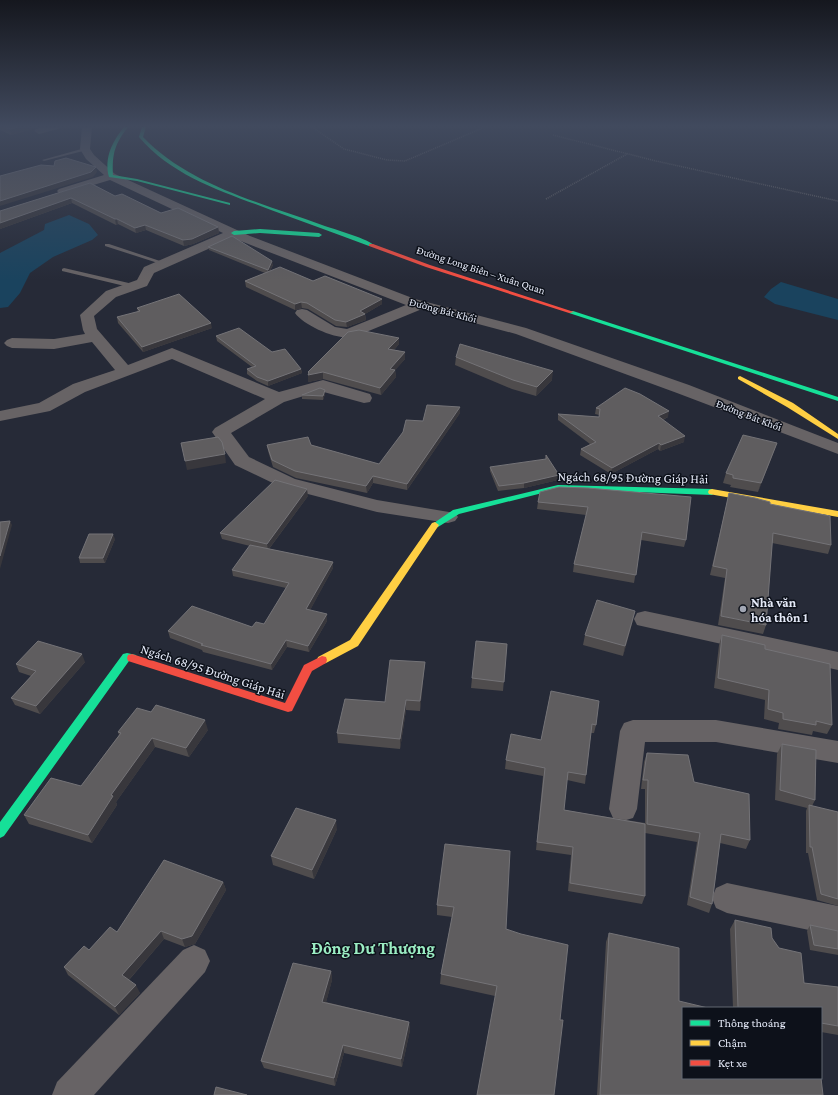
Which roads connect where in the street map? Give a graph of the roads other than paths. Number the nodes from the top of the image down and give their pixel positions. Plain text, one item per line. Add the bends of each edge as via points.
1 (104, 178) edge
2 (116, 178) edge
3 (125, 178) edge
4 (199, 178) edge
5 (55, 194) edge
6 (286, 214) junction
7 (234, 233) junction
8 (348, 237) junction
9 (107, 245) dead end
10 (163, 263) junction
11 (64, 270) dead end
12 (134, 286) junction
13 (420, 305) junction
14 (302, 313) dead end
15 (95, 337) junction
16 (12, 343) dead end
17 (684, 348) junction
18 (125, 372) junction
19 (278, 398) junction
20 (364, 398) dead end
21 (838, 399) edge
22 (0, 416) edge
23 (838, 437) edge
24 (838, 449) edge
25 (838, 514) edge
26 (448, 517) junction
27 (645, 619) dead end
28 (838, 661) edge
29 (838, 752) edge
30 (623, 809) dead end
31 (0, 832) edge
32 (727, 898) dead end
33 (838, 921) edge
34 (194, 961) dead end
35 (70, 1095) edge

1 - 5 street
2 - 7 street, Đường Bát Khối
3 - 6 main road via 233,205
4 - 6 main road, Đường Long Biên – Xuân Quan
6 - 8 main road, Đường Long Biên – Xuân Quan
7 - 8 main road via 265,231
7 - 10 street
7 - 13 street, Đường Bát Khối
8 - 17 main road, Đường Long Biên – Xuân Quan via 428,266
9 - 10 lane
10 - 12 street via 149,270 142,283
11 - 12 lane
12 - 15 street via 111,294 86,315
13 - 14 street via 349,334 334,332
13 - 24 street, Đường Bát Khối via 520,331 683,389
15 - 16 street via 54,344
15 - 18 street
17 - 21 main road, Đường Long Biên – Xuân Quan
17 - 23 main road via 793,406
18 - 19 street via 172,353
18 - 22 street via 79,388 44,407
19 - 20 street via 323,386
19 - 26 street via 221,432 242,461 288,483 377,506
25 - 26 main road, Ngách 68/95 Đường Giáp Hải via 708,491 558,487 456,512
26 - 31 main road, Ngách 68/95 Đường Giáp Hải via 435,525 354,643 308,668 288,708 127,657
27 - 28 street
29 - 30 street via 716,731 633,730
32 - 33 street
34 - 35 street

